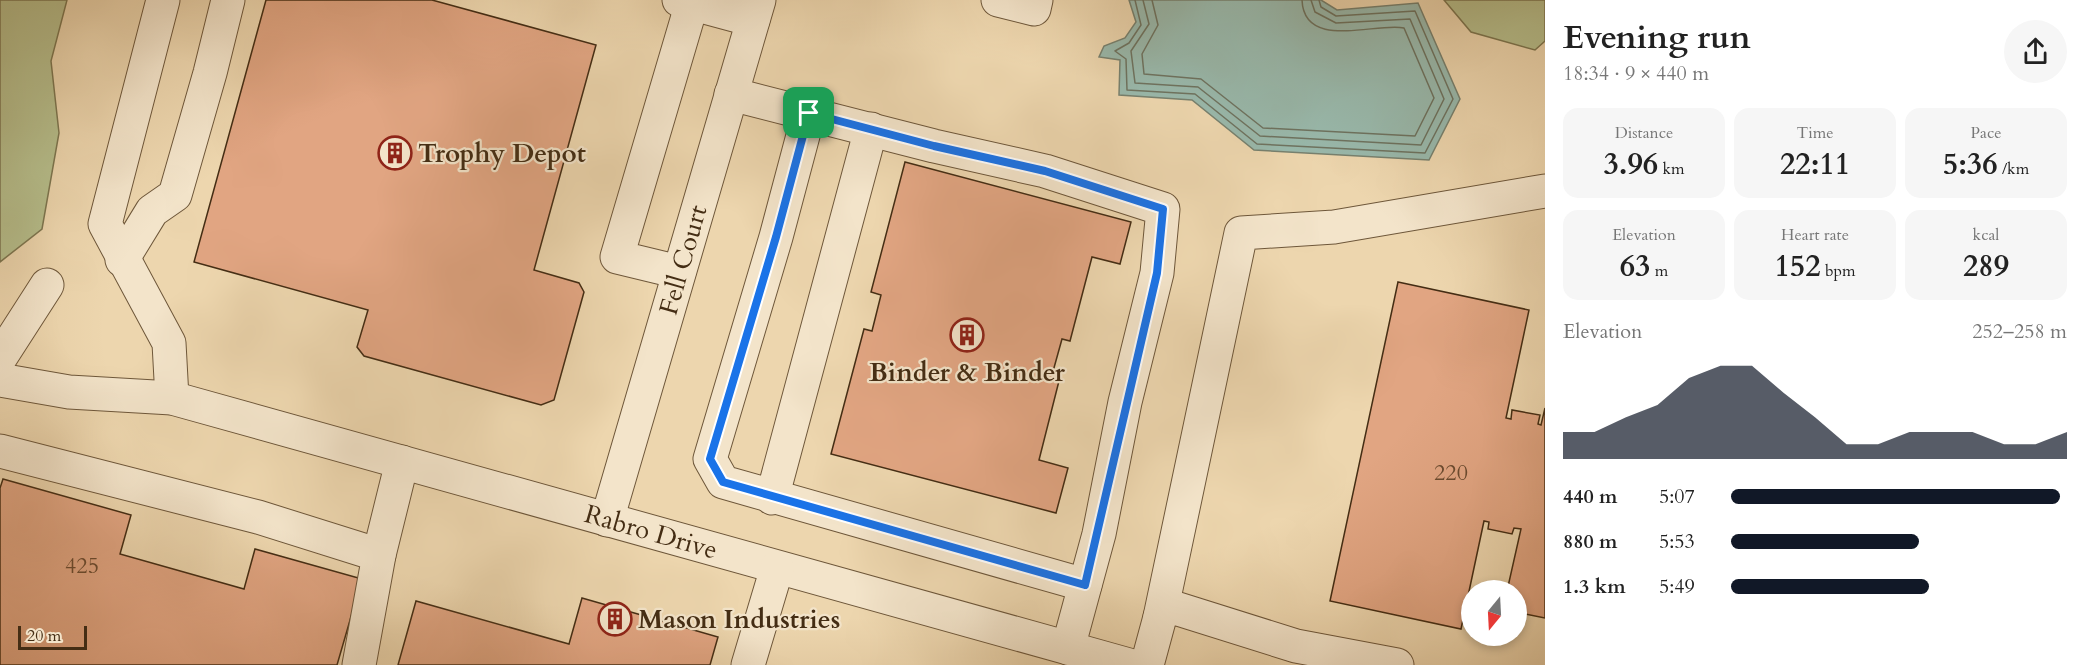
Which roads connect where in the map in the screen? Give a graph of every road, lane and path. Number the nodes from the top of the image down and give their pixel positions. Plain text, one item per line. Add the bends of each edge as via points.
1 (163, 0) edge
2 (228, 0) edge
3 (998, 0) edge
4 (1036, 0) edge
5 (686, 2) edge
6 (756, 10) edge
7 (731, 94) junction
8 (809, 113) junction
9 (871, 129) junction
10 (1545, 191) edge
11 (122, 260) junction
12 (679, 272) junction
13 (47, 285) dead end
14 (0, 358) edge
15 (0, 380) edge
16 (172, 398) junction
17 (0, 451) edge
18 (402, 462) junction
19 (772, 498) junction
20 (607, 520) junction
21 (379, 555) junction
22 (777, 568) junction
23 (1085, 585) junction
24 (1160, 617) junction
25 (1068, 648) junction
26 (359, 665) edge
27 (748, 665) edge
28 (1129, 665) edge
29 (1148, 665) edge
30 (1397, 665) edge

1 - 11 street via 105,224
2 - 11 street via 175,195 152,211
3 - 4 street via 1034,9
5 - 6 street
5 - 12 street via 617,256
6 - 7 street, Fell Court
7 - 8 street
7 - 12 street, Fell Court
8 - 9 street
8 - 19 street via 710,459 723,482
9 - 19 street
9 - 23 street via 1045,171 1163,209 1157,273
10 - 24 street via 1334,227 1242,233
11 - 16 street via 169,343
12 - 20 street, Fell Court
13 - 14 street
15 - 16 street, Rabro Drive via 69,392
16 - 18 street, Rabro Drive
17 - 21 street via 258,517
18 - 20 street, Rabro Drive
18 - 21 street
19 - 23 street
20 - 22 street, Rabro Drive
21 - 26 street
22 - 25 street, Rabro Drive
22 - 27 street
23 - 25 street
24 - 29 street
24 - 30 street via 1163,611 1175,608 1296,646
25 - 28 street, Rabro Drive

